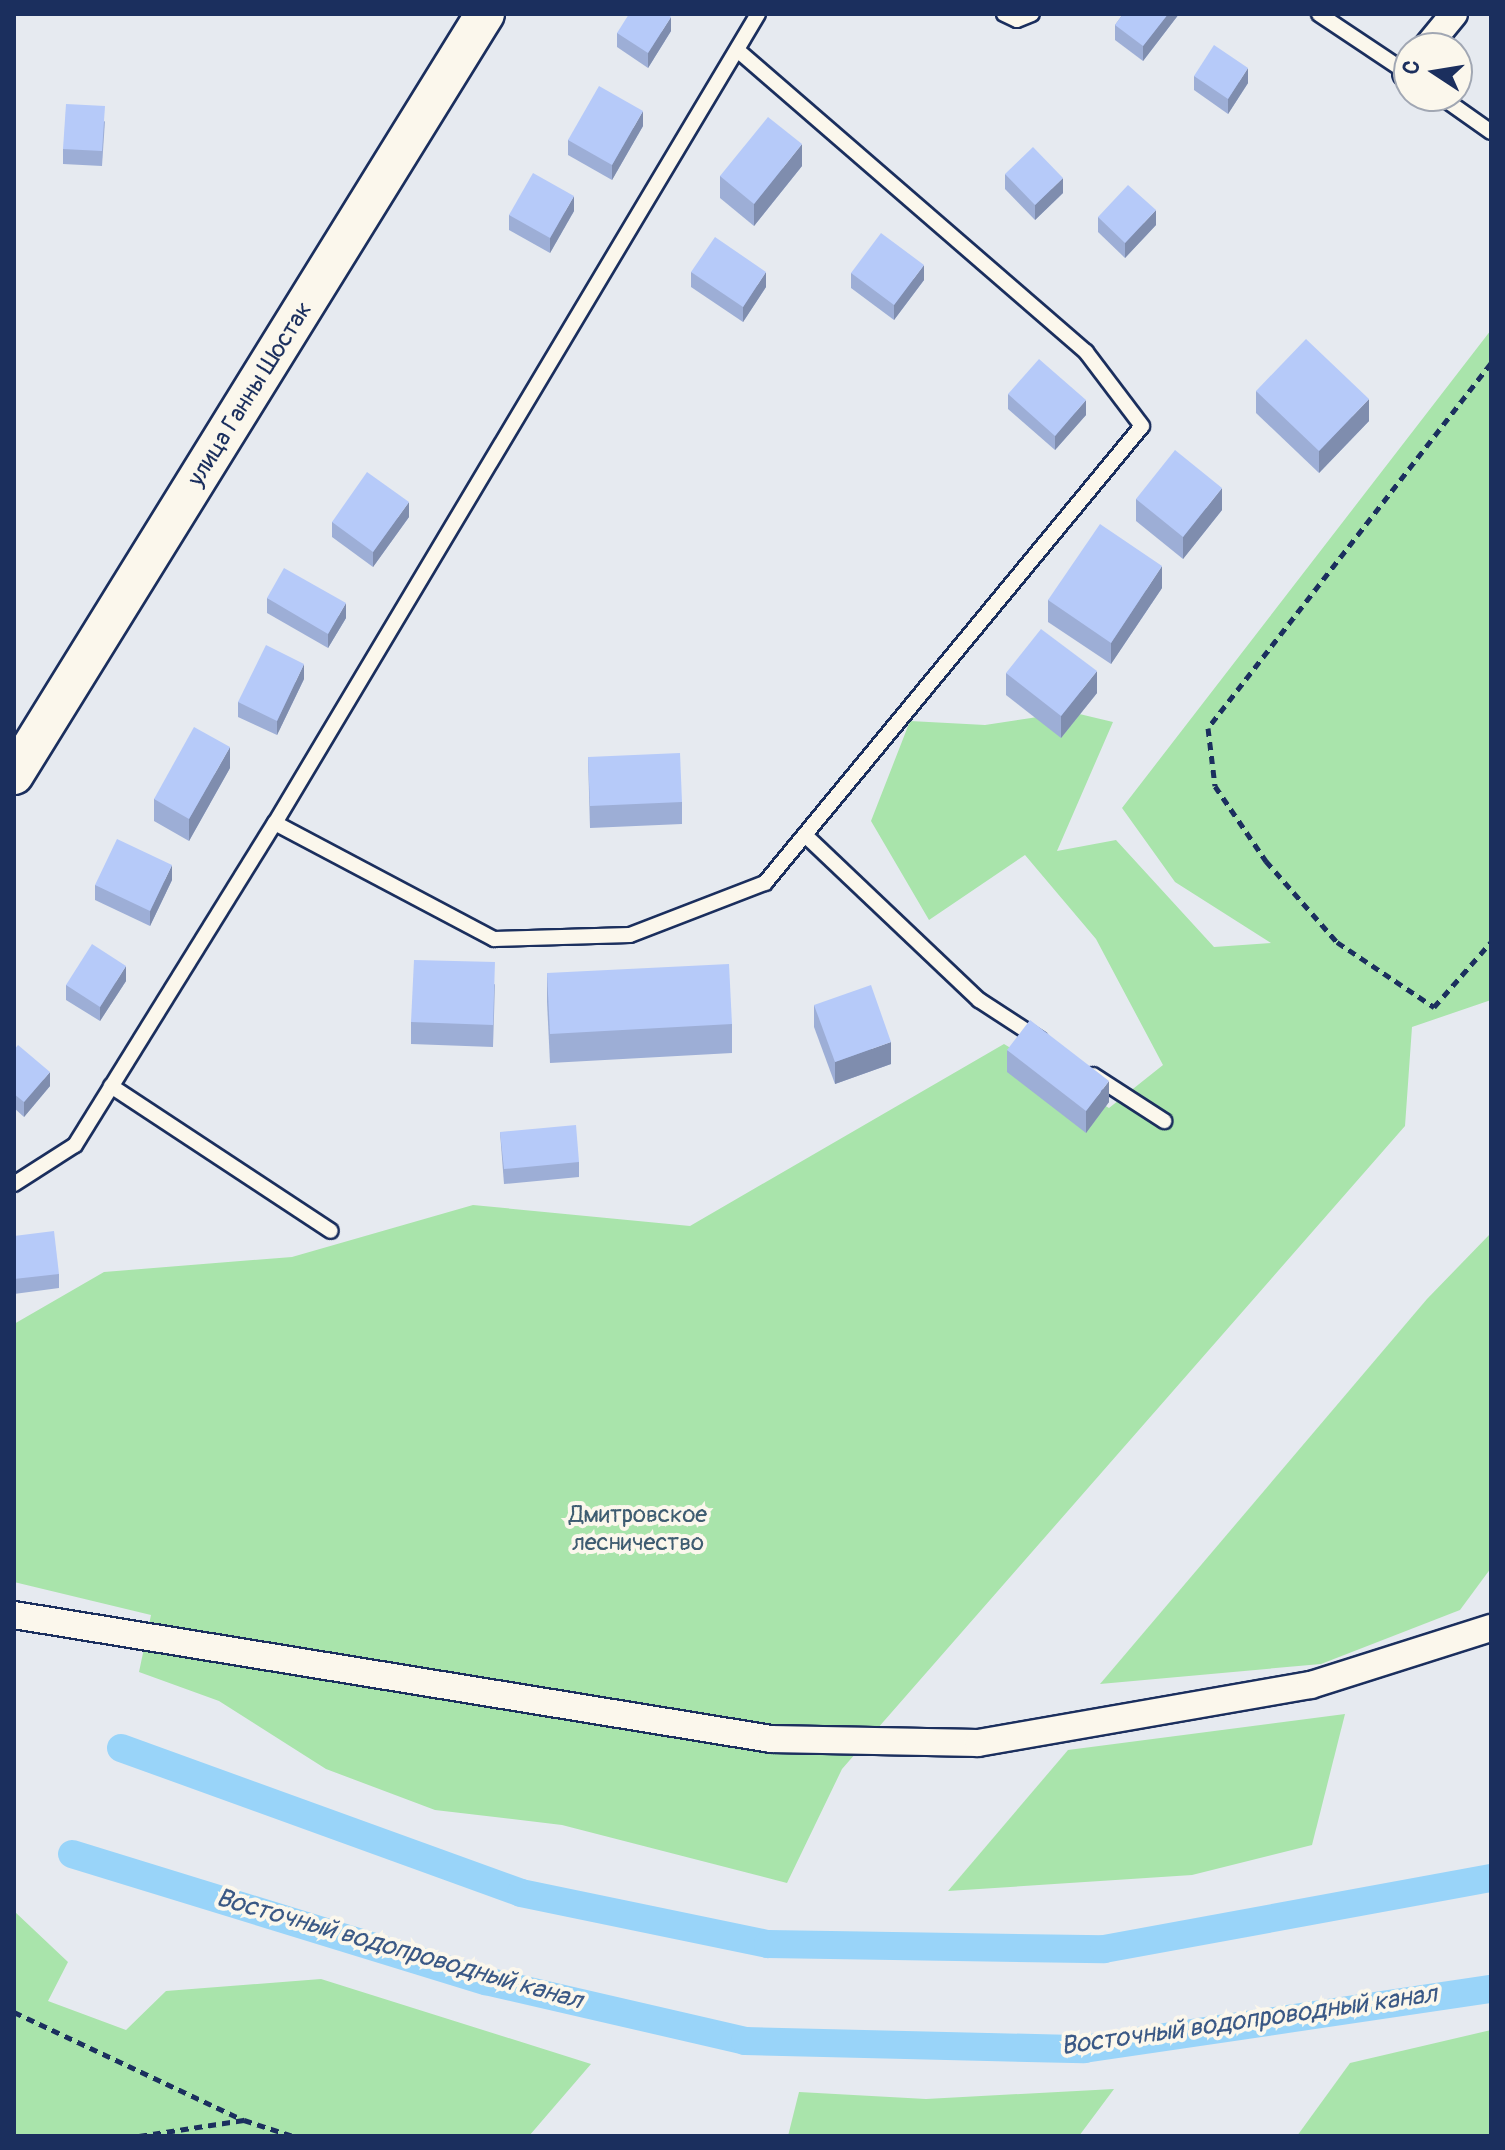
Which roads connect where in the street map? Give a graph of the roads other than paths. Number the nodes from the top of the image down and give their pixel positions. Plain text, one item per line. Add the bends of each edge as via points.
1 (485, 14) edge
2 (758, 14) edge
3 (1004, 14) edge
4 (1032, 14) edge
5 (1319, 14) edge
6 (1454, 14) edge
7 (1439, 32) edge
8 (738, 51) junction
9 (1393, 62) edge
10 (1463, 112) edge
11 (1491, 132) edge
12 (14, 775) edge
13 (275, 823) junction
14 (805, 835) junction
15 (1058, 1052) edge
16 (1085, 1069) edge
17 (111, 1086) junction
18 (1164, 1121) dead end
19 (14, 1184) edge
20 (331, 1231) dead end
21 (14, 1615) edge
22 (1491, 1628) edge

1 - 12 main road, улица Ганны Шостак
2 - 8 lane
3 - 4 lane via 1017,20
5 - 9 lane
6 - 7 street
8 - 13 lane
8 - 14 lane via 1086,352 1142,426
10 - 11 lane
13 - 14 lane via 494,939 630,935 765,883
13 - 17 lane
14 - 15 lane via 979,1000
16 - 18 lane
17 - 19 lane via 75,1145
17 - 20 lane
21 - 22 street via 771,1739 978,1743 1311,1685

